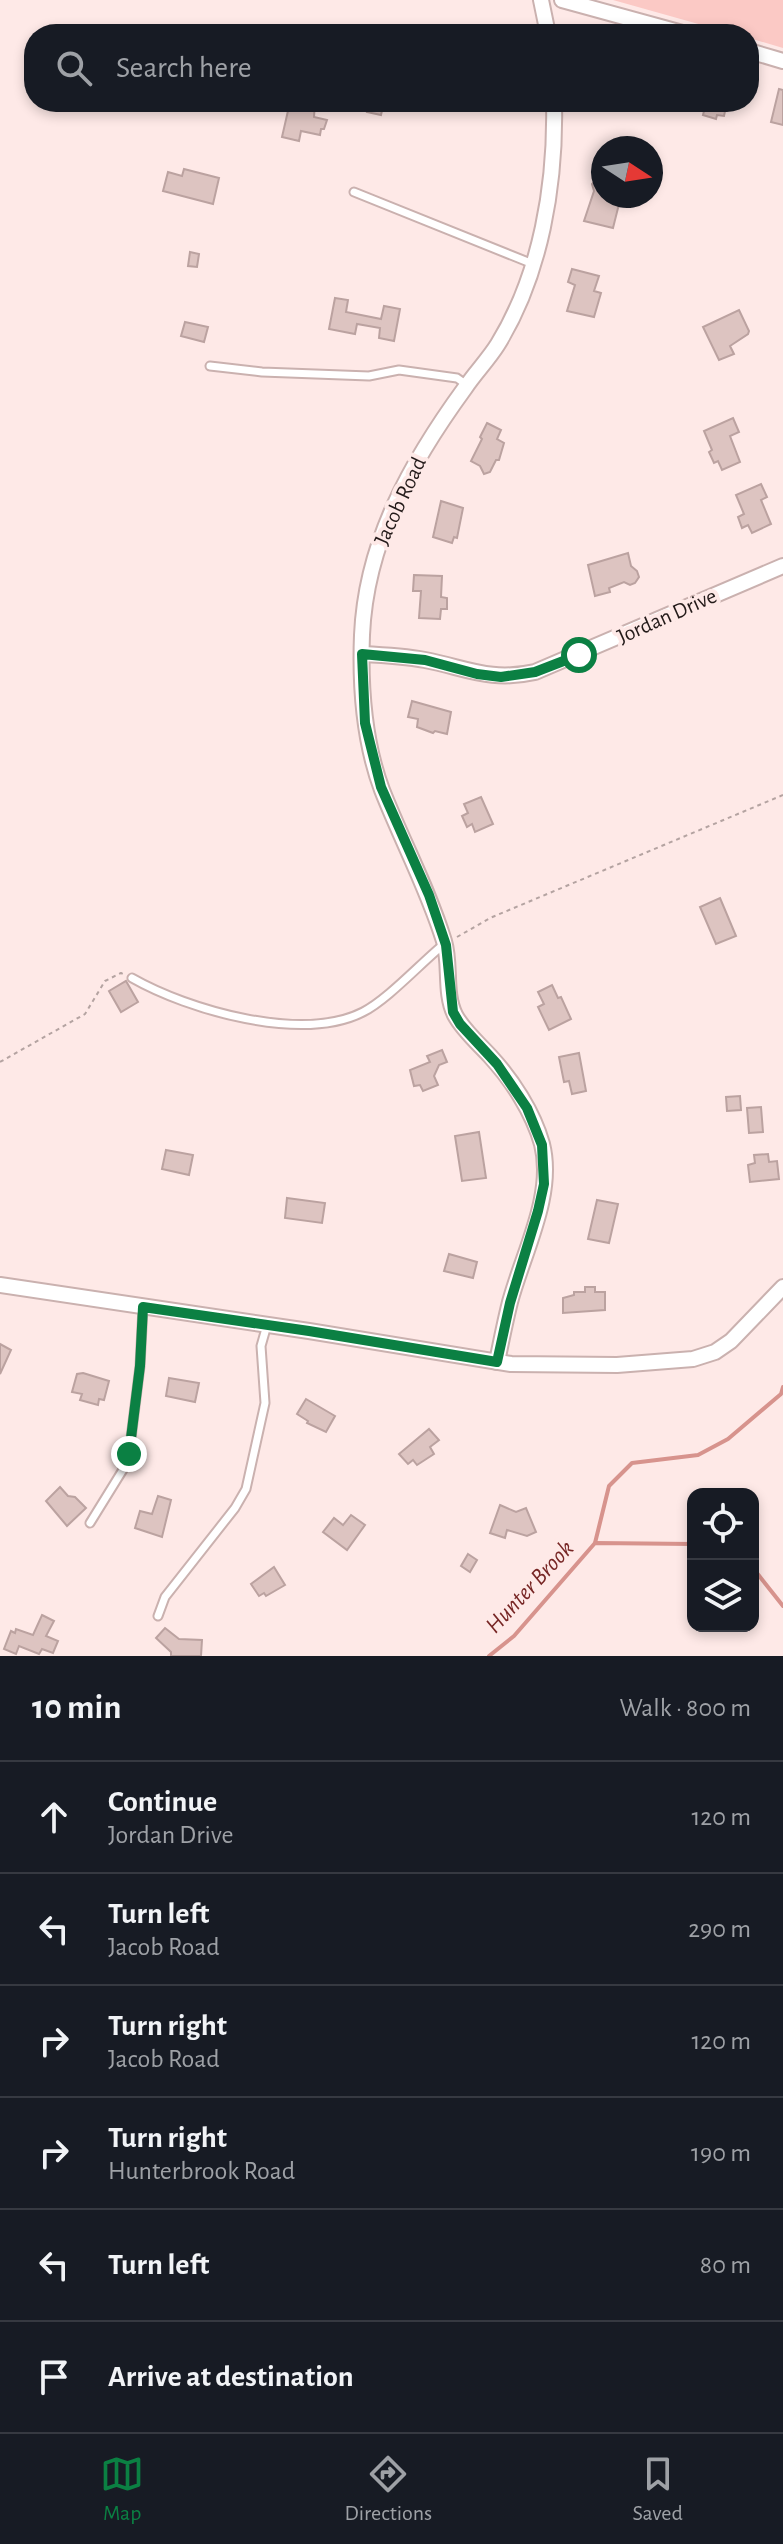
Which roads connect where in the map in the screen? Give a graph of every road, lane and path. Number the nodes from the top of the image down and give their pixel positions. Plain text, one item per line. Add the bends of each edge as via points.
1 (541, 0) edge
2 (562, 0) edge
3 (546, 24) edge
4 (650, 24) edge
5 (759, 54) edge
6 (783, 61) edge
7 (554, 112) edge
8 (354, 192) dead end
9 (533, 264) junction
10 (210, 366) dead end
11 (467, 385) junction
12 (783, 566) edge
13 (362, 654) junction
14 (783, 795) edge
15 (445, 943) junction
16 (132, 978) joint
17 (0, 1062) edge
18 (0, 1285) edge
19 (783, 1287) edge
20 (143, 1307) junction
21 (267, 1324) junction
22 (497, 1362) junction
23 (90, 1523) dead end
24 (158, 1616) dead end

1 - 3 street
2 - 4 street
5 - 6 street
7 - 9 street, Jacob Road via 545,218
8 - 9 lane
9 - 11 street, Jacob Road via 497,345
10 - 11 lane via 369,376 399,370 457,378
11 - 13 street, Jacob Road via 402,486 379,539
12 - 13 street, Jordan Drive via 535,672 491,676 425,660
13 - 15 street, Jacob Road via 365,723 381,787
14 - 15 path via 490,918
15 - 16 lane via 364,1011 317,1024 283,1026 247,1019 157,992
15 - 22 street, Jacob Road via 453,1012 527,1108 542,1145 544,1184
16 - 17 path via 121,973 105,981 85,1014
18 - 20 street
19 - 22 street via 731,1341 693,1359 617,1365
20 - 21 street
20 - 23 lane via 129,1454
21 - 22 street
21 - 24 lane via 261,1346 265,1403 246,1489 165,1597

